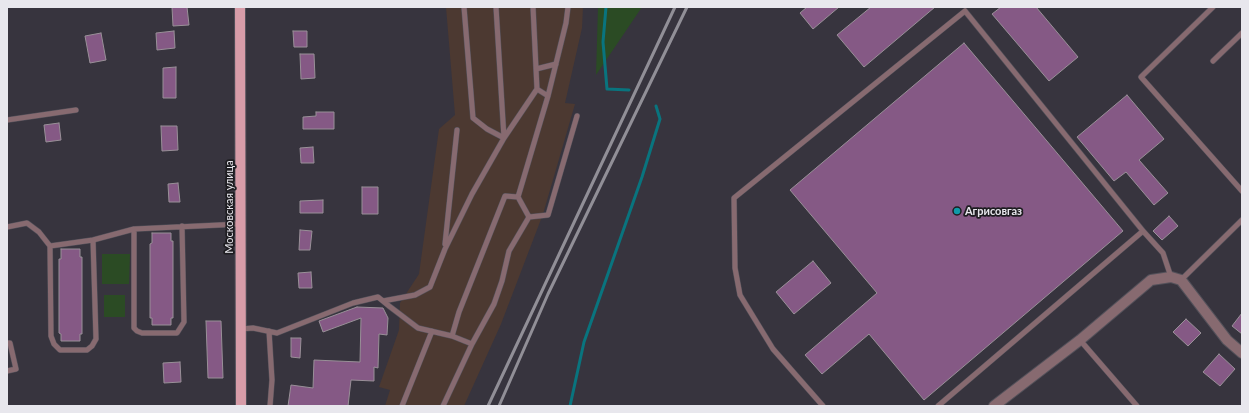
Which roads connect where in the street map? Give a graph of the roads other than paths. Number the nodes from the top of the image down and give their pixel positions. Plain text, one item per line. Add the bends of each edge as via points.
1 (240, 7) edge
2 (464, 7) edge
3 (496, 7) edge
4 (533, 7) edge
5 (568, 7) edge
6 (1213, 7) edge
7 (1242, 33) edge
8 (1213, 61) dead end
9 (556, 64) junction
10 (536, 69) junction
11 (537, 89) junction
12 (548, 96) junction
13 (76, 110) dead end
14 (577, 116) dead end
15 (7, 120) edge
16 (457, 130) dead end
17 (504, 138) junction
18 (1242, 191) edge
19 (518, 197) junction
20 (529, 217) junction
21 (1242, 220) edge
22 (241, 224) junction
23 (182, 226) junction
24 (7, 227) edge
25 (134, 229) junction
26 (1143, 231) junction
27 (93, 240) junction
28 (50, 246) junction
29 (444, 249) junction
30 (1176, 278) junction
31 (382, 301) junction
32 (241, 329) junction
33 (269, 331) junction
34 (432, 331) junction
35 (452, 336) junction
36 (1080, 340) junction
37 (7, 343) edge
38 (472, 344) junction
39 (1242, 353) edge
40 (7, 371) edge
41 (241, 406) edge
42 (270, 406) edge
43 (402, 406) edge
44 (443, 406) edge
45 (823, 406) edge
46 (938, 406) edge
47 (994, 406) edge
48 (1137, 406) edge

1 - 22 main road, Московская улица
2 - 17 lane via 473,118
3 - 17 lane
4 - 10 lane
5 - 9 lane
6 - 18 lane via 1141,77
7 - 8 lane
9 - 10 lane
9 - 12 lane
10 - 11 lane
11 - 12 lane
11 - 17 lane
12 - 19 lane
13 - 15 lane
14 - 20 lane via 548,215
16 - 29 lane
17 - 29 lane
19 - 20 lane
19 - 35 lane via 505,196 461,305
20 - 38 lane via 509,251 494,304
21 - 30 lane
22 - 23 lane
22 - 32 main road, Московская улица
23 - 25 lane
23 - 25 lane via 184,322 177,332 142,334 134,328
24 - 28 lane via 27,223 39,232
25 - 27 lane
26 - 30 lane via 1163,253
26 - 45 lane via 965,11 734,198 735,268 740,295 773,349
26 - 46 lane
27 - 28 lane
27 - 28 lane via 96,339 87,350 60,350 51,336
29 - 31 lane via 430,287 415,295
30 - 36 street via 1151,280
30 - 39 street via 1227,340
31 - 33 lane via 378,297 352,303 277,333
31 - 34 lane via 418,328
32 - 33 lane
32 - 41 main road, Московская улица
33 - 42 lane via 272,380
34 - 35 lane
34 - 43 lane
35 - 38 lane
36 - 47 street
36 - 48 lane
37 - 40 lane via 10,343 16,369
38 - 44 lane

